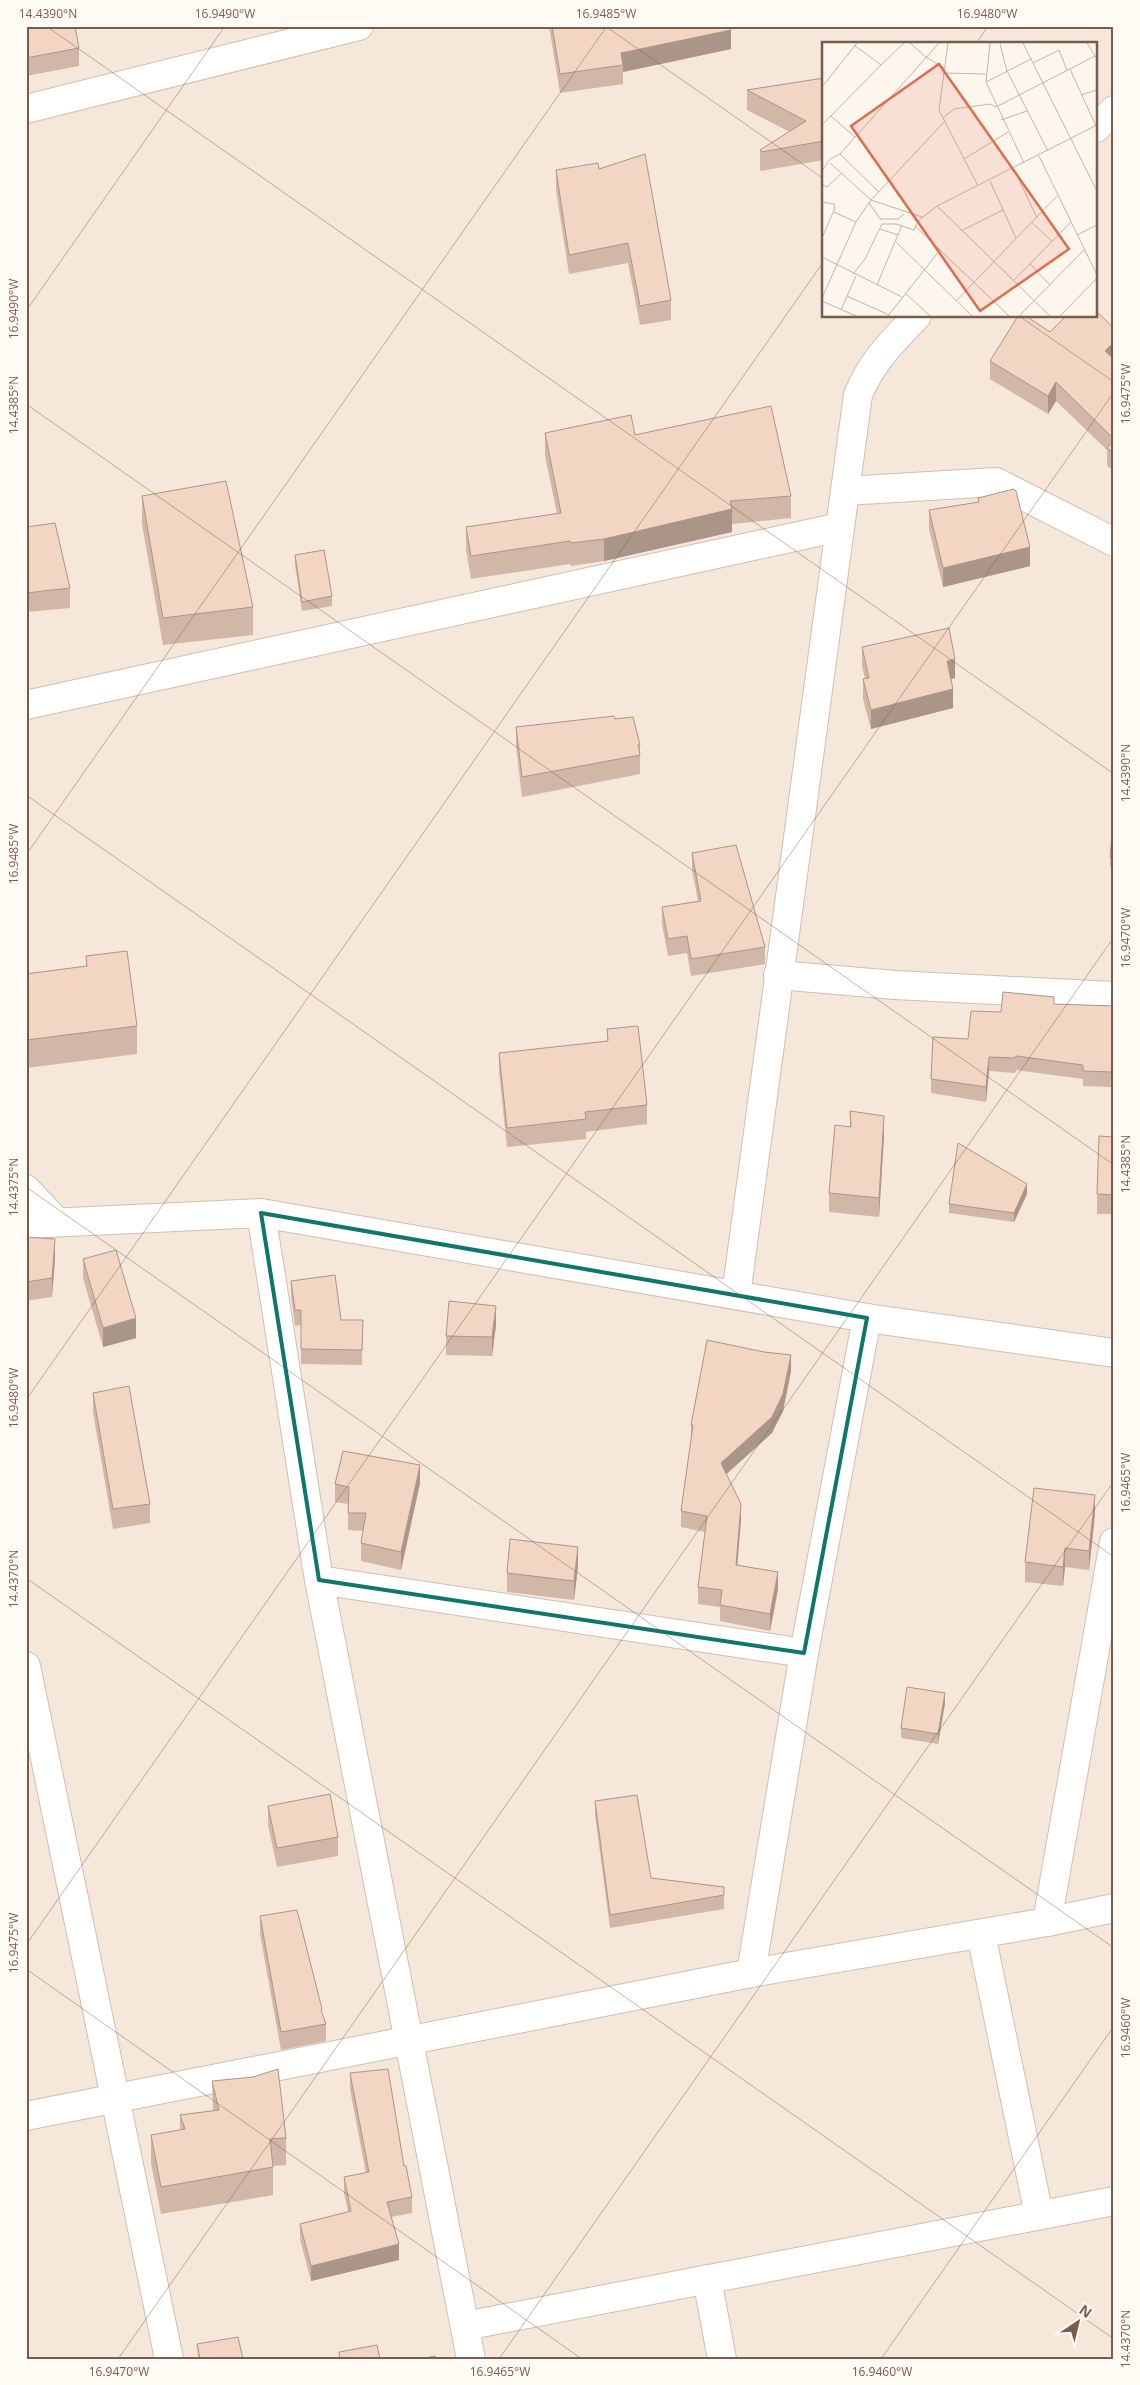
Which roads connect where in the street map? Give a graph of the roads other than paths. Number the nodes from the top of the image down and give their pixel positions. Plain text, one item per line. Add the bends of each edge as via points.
1 (358, 26) edge
2 (26, 109) edge
3 (1114, 110) edge
4 (1098, 126) edge
5 (915, 318) edge
6 (845, 491) junction
7 (840, 527) junction
8 (1114, 542) edge
9 (26, 705) edge
10 (778, 975) junction
11 (1114, 996) edge
12 (26, 1189) edge
13 (261, 1213) junction
14 (57, 1222) junction
15 (26, 1224) edge
16 (736, 1295) junction
17 (867, 1318) junction
18 (1114, 1353) edge
19 (1114, 1542) edge
20 (318, 1580) junction
21 (804, 1653) junction
22 (26, 1666) edge
23 (1114, 1908) edge
24 (1047, 1922) junction
25 (981, 1934) junction
26 (751, 1974) junction
27 (409, 2041) junction
28 (115, 2098) junction
29 (26, 2116) edge
30 (1114, 2201) edge
31 (1039, 2215) junction
32 (707, 2279) junction
33 (465, 2326) junction
34 (169, 2359) edge
35 (471, 2359) edge
36 (722, 2359) edge

1 - 2 street
3 - 4 street
5 - 6 street via 867,372 858,395
6 - 7 street
6 - 8 street via 996,482
7 - 9 street
7 - 10 street
10 - 11 street
10 - 16 street
12 - 14 street
13 - 14 street
13 - 16 street
13 - 20 street
14 - 15 street
16 - 17 street
17 - 18 street
17 - 21 street
19 - 24 street
20 - 21 street
20 - 27 street
21 - 26 street
22 - 28 street
23 - 24 street
24 - 25 street
25 - 26 street
25 - 31 street
26 - 27 street
27 - 28 street
27 - 33 street
28 - 29 street
28 - 34 street
30 - 31 street
31 - 32 street
32 - 33 street
32 - 36 street
33 - 35 street

